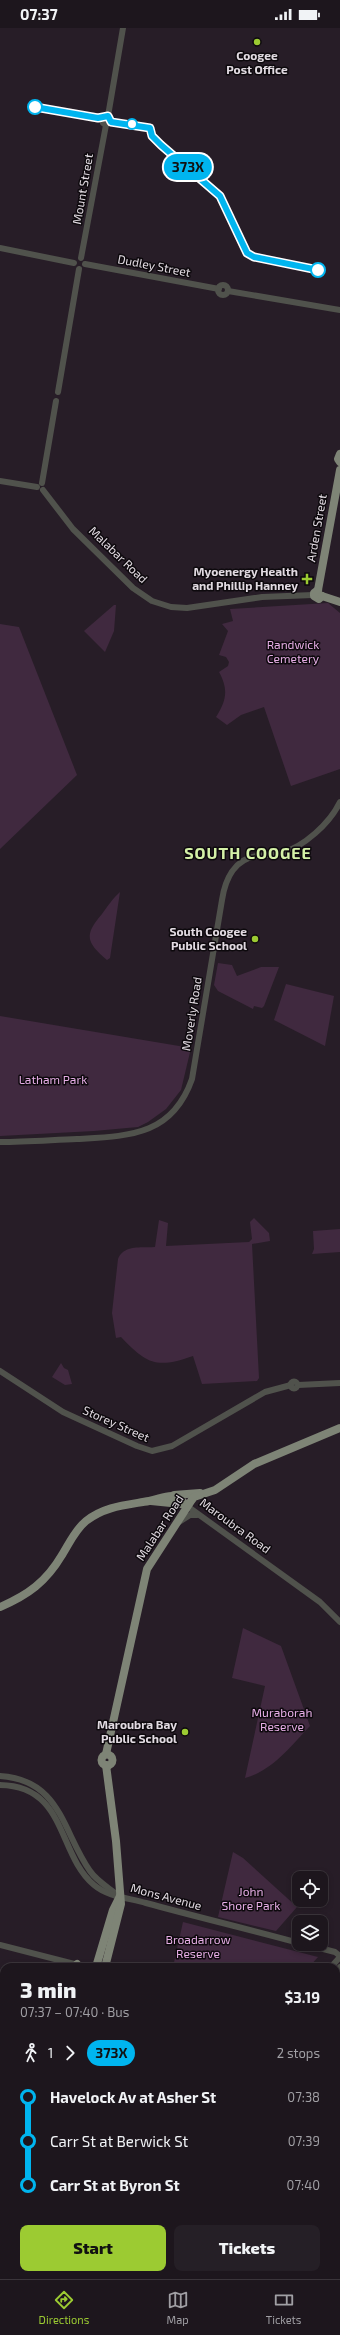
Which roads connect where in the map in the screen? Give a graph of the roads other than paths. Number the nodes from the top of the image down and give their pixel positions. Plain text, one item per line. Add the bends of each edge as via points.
1 (123, 28) edge
2 (0, 248) edge
3 (81, 258) junction
4 (74, 263) junction
5 (82, 267) junction
6 (340, 310) edge
7 (340, 454) edge
8 (340, 462) edge
9 (340, 470) edge
10 (0, 481) edge
11 (41, 487) junction
12 (318, 594) junction
13 (340, 602) edge
14 (340, 802) edge
15 (0, 1142) edge
16 (0, 1371) edge
17 (340, 1383) edge
18 (340, 1428) edge
19 (205, 1494) junction
20 (169, 1495) junction
21 (151, 1500) junction
22 (187, 1506) junction
23 (199, 1515) junction
24 (174, 1526) junction
25 (0, 1607) edge
26 (340, 1622) edge
27 (0, 1776) edge
28 (0, 1785) edge
29 (120, 1896) junction
30 (292, 1941) edge
31 (0, 1945) edge
32 (328, 1950) edge
33 (340, 1956) edge
34 (67, 1963) edge
35 (97, 1963) edge
36 (106, 1963) edge

1 - 3 street, Mount Street via 108,116 111,122 106,125
2 - 4 street
3 - 4 street
3 - 5 street
4 - 5 street via 75,267
5 - 6 street, Dudley Street via 219,289 223,295 228,291
5 - 11 street via 58,392 53,395 56,401
7 - 8 main road
9 - 12 main road, Arden Street
10 - 11 street
11 - 12 street, Malabar Road via 73,529 133,588 152,601 171,607 187,608 262,597
12 - 13 main road, Malabar Road
14 - 15 street, Moverly Road via 328,819 295,847 283,853 247,859 235,867 227,878 192,1079 174,1111 156,1126 131,1135
16 - 17 street, Storey Street via 63,1412 152,1451 172,1446 265,1392 291,1385 294,1381 298,1385
18 - 19 main road, Malabar Road via 254,1464
19 - 20 main road via 197,1492
19 - 22 main road, Malabar Road via 194,1497
20 - 21 main road
20 - 22 main road, Maroubra Road via 182,1499
21 - 22 main road via 158,1503 176,1502
21 - 25 main road via 109,1508 91,1517 77,1530 40,1584 24,1596
22 - 23 street, Maroubra Road
22 - 24 main road, Malabar Road
23 - 24 street via 188,1516
23 - 26 street, Maroubra Road via 326,1606
24 - 29 main road, Malabar Road via 151,1561 145,1576 106,1754 111,1756 112,1760 106,1765
27 - 29 street, Mons Avenue via 27,1782 47,1796 61,1814 89,1870 99,1882
28 - 29 street, Mons Avenue via 20,1788 42,1801 54,1815 87,1878 99,1889
29 - 30 street, Mons Avenue
29 - 35 main road via 113,1910
29 - 36 main road via 121,1904
31 - 34 street
32 - 33 street

